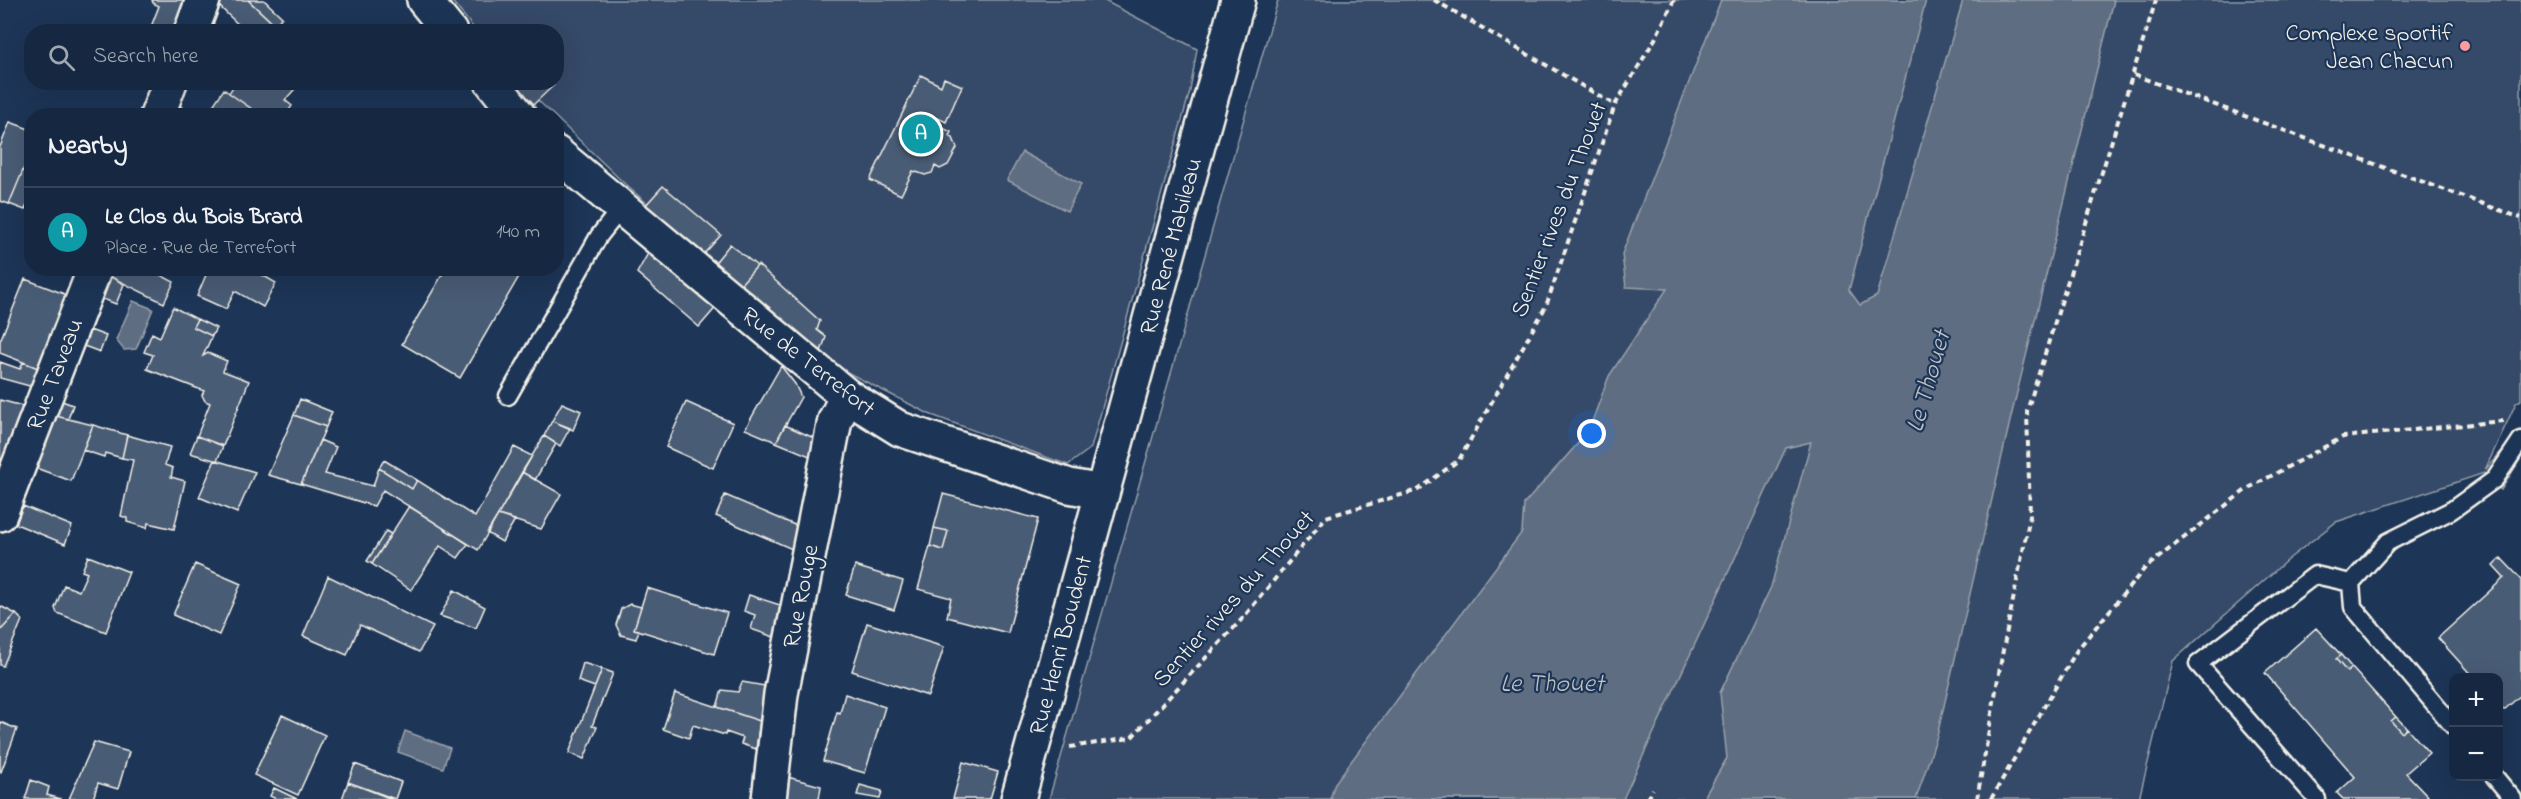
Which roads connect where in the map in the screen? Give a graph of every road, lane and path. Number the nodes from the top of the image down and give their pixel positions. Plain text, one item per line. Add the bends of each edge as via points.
1 (203, 0) edge
2 (423, 0) edge
3 (1238, 0) edge
4 (1434, 0) edge
5 (1674, 0) edge
6 (2156, 0) edge
7 (193, 24) edge
8 (443, 24) edge
9 (2134, 75) junction
10 (167, 90) edge
11 (498, 90) edge
12 (1615, 105) junction
13 (160, 108) edge
14 (513, 108) edge
15 (564, 160) edge
16 (621, 208) junction
17 (2521, 218) edge
18 (92, 276) edge
19 (508, 396) dead end
20 (847, 396) junction
21 (2509, 420) dead end
22 (2521, 440) edge
23 (1102, 492) junction
24 (0, 514) edge
25 (2351, 583) junction
26 (2453, 727) edge
27 (1030, 753) junction
28 (2497, 781) edge
29 (1653, 789) dead end
30 (769, 799) edge
31 (1018, 799) edge
32 (1648, 799) edge
33 (1977, 799) edge
34 (1991, 799) edge
35 (2317, 799) edge
36 (2513, 799) edge

1 - 7 street
2 - 8 street
3 - 23 street, Rue René Mabileau
4 - 12 path
5 - 12 path, Sentier rives du Thouet
6 - 9 path
9 - 17 path
9 - 33 path via 2027,411 2030,516
10 - 13 street
11 - 14 street
12 - 27 path, Sentier rives du Thouet via 1546,306 1459,460 1418,490 1326,517 1242,619 1131,738
15 - 16 street, Rue de Terrefort
16 - 19 lane via 599,236
16 - 20 street, Rue de Terrefort
18 - 24 street, Rue Taveau
20 - 23 street, Rue de Terrefort via 900,429 1069,486
20 - 30 street, Rue Rouge via 835,420 781,694
21 - 34 path via 2343,437 2247,489 2145,568 2077,650
22 - 25 lane via 2495,479 2452,510 2388,542
23 - 27 street, Rue Henri Boudent
25 - 26 lane via 2353,607
25 - 35 lane via 2315,575 2198,664
27 - 31 street, Rue Henri Boudent
28 - 36 lane
29 - 32 path

